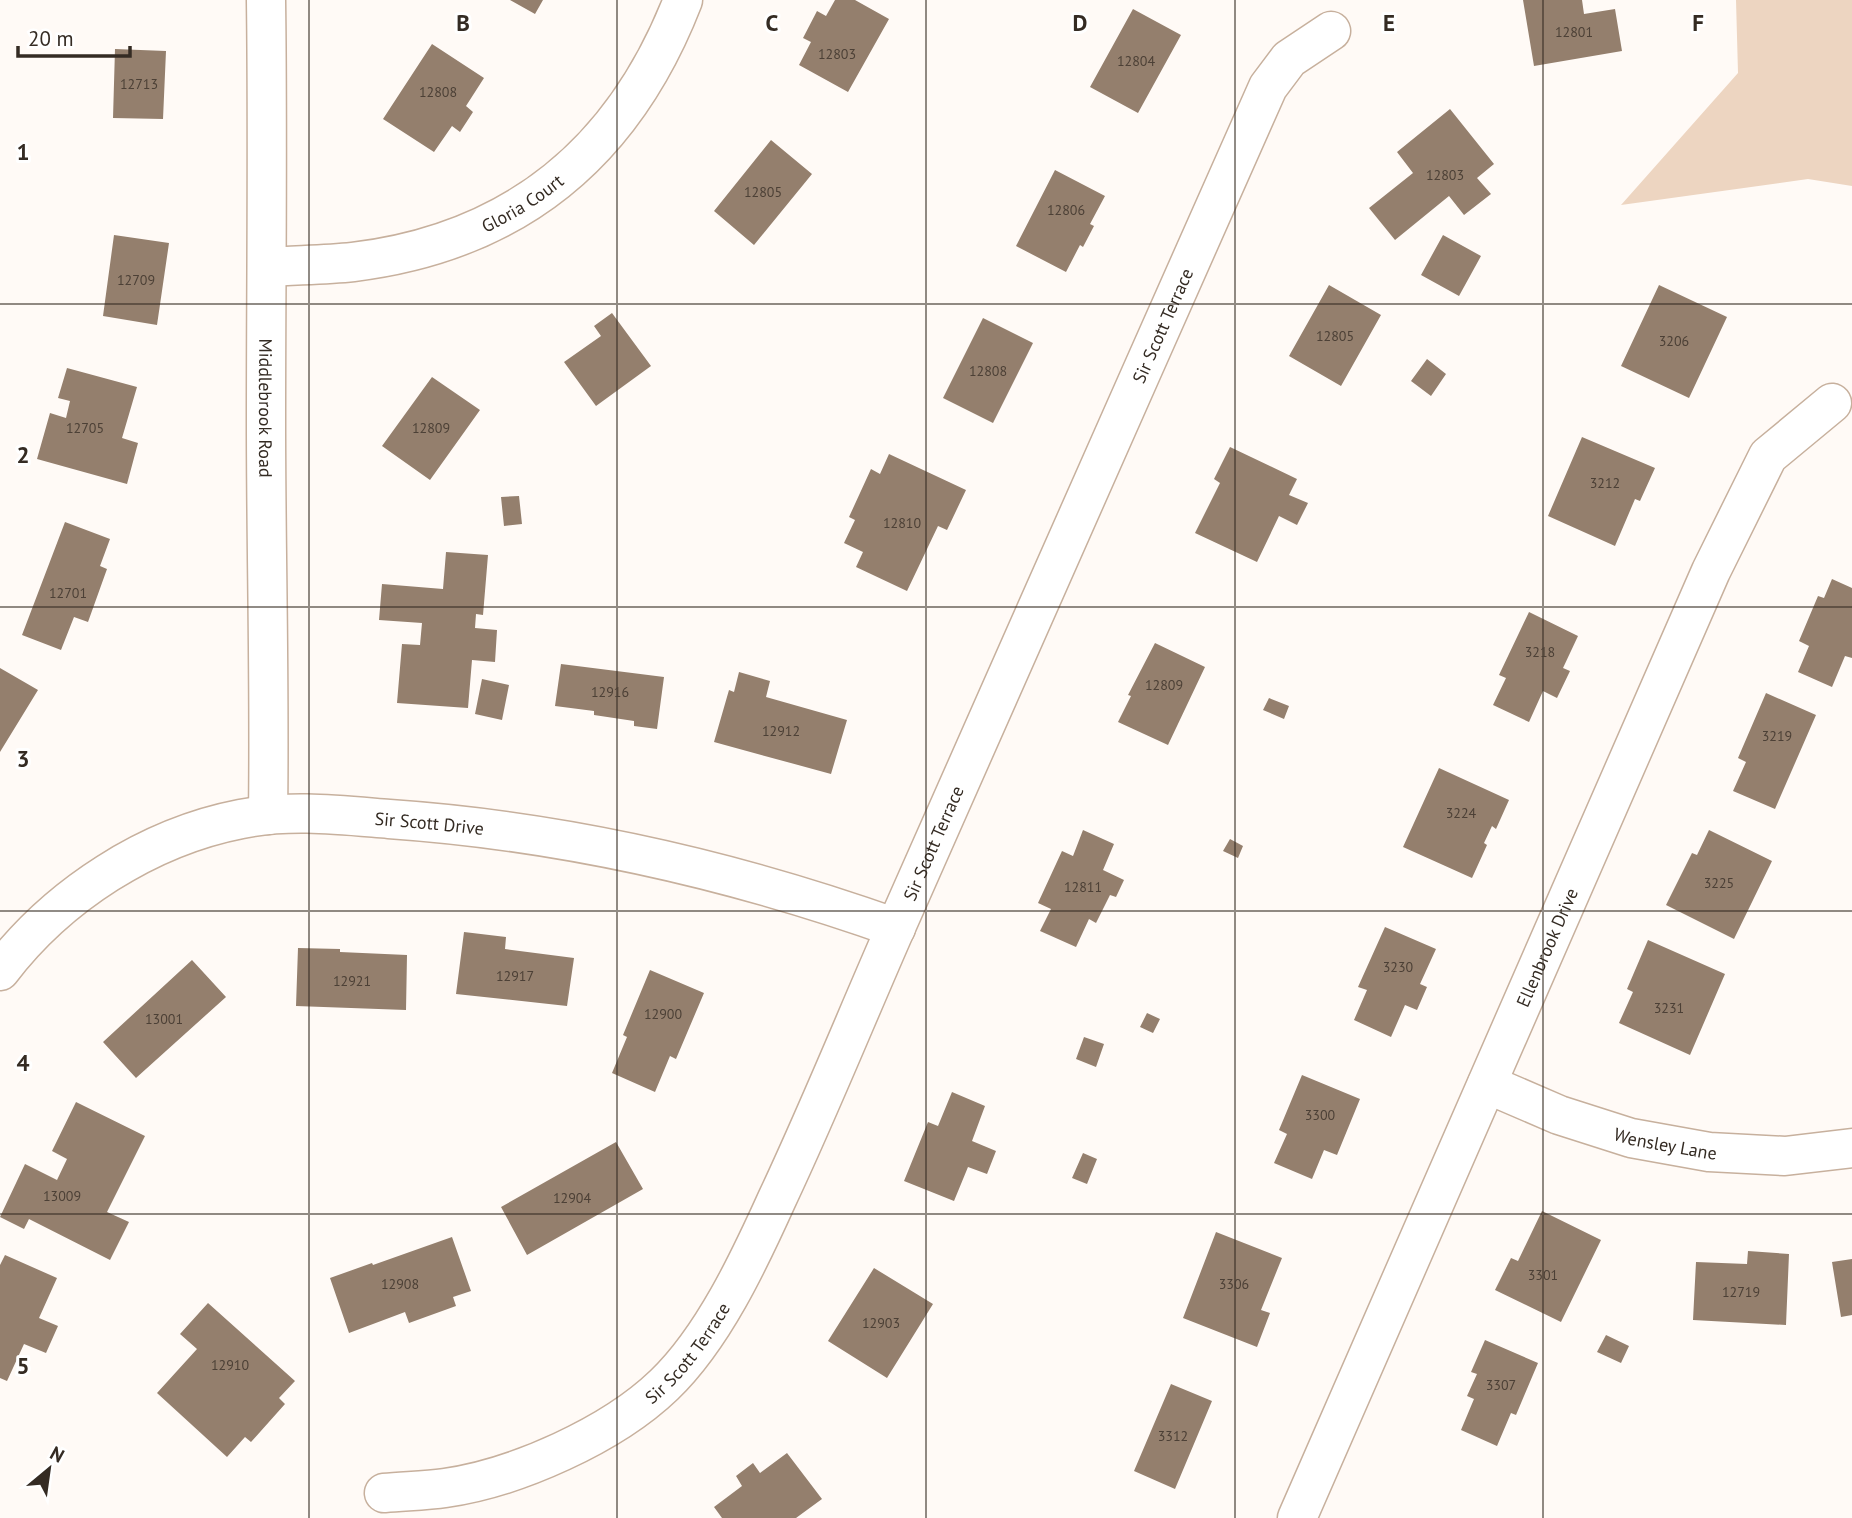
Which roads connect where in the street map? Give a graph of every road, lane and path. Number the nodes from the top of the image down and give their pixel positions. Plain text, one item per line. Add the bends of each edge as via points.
1 (266, 0) edge
2 (683, 0) edge
3 (1331, 31) dead end
4 (268, 267) junction
5 (1832, 403) dead end
6 (268, 815) junction
7 (896, 928) junction
8 (0, 971) edge
9 (1487, 1084) junction
10 (1852, 1148) edge
11 (384, 1493) dead end
12 (1297, 1518) edge

1 - 4 street, Middlebrook Road
2 - 4 street, Gloria Court via 640,89 606,135 565,175 518,209 463,235 409,251 353,262
3 - 7 street, Sir Scott Terrace via 1289,59 1268,87
4 - 6 street, Middlebrook Road
5 - 9 street, Ellenbrook Drive via 1768,456 1762,467 1711,571
6 - 7 street, Sir Scott Drive via 310,813 438,822 602,847 722,873
6 - 8 street, Sir Scott Drive via 198,829 156,845 106,873 42,924
7 - 11 street, Sir Scott Terrace via 750,1259 699,1345 664,1385 623,1417 576,1444 507,1473 446,1488
9 - 10 street, Wensley Lane via 1559,1115 1631,1138 1696,1150 1785,1156
9 - 12 street, Ellenbrook Drive

